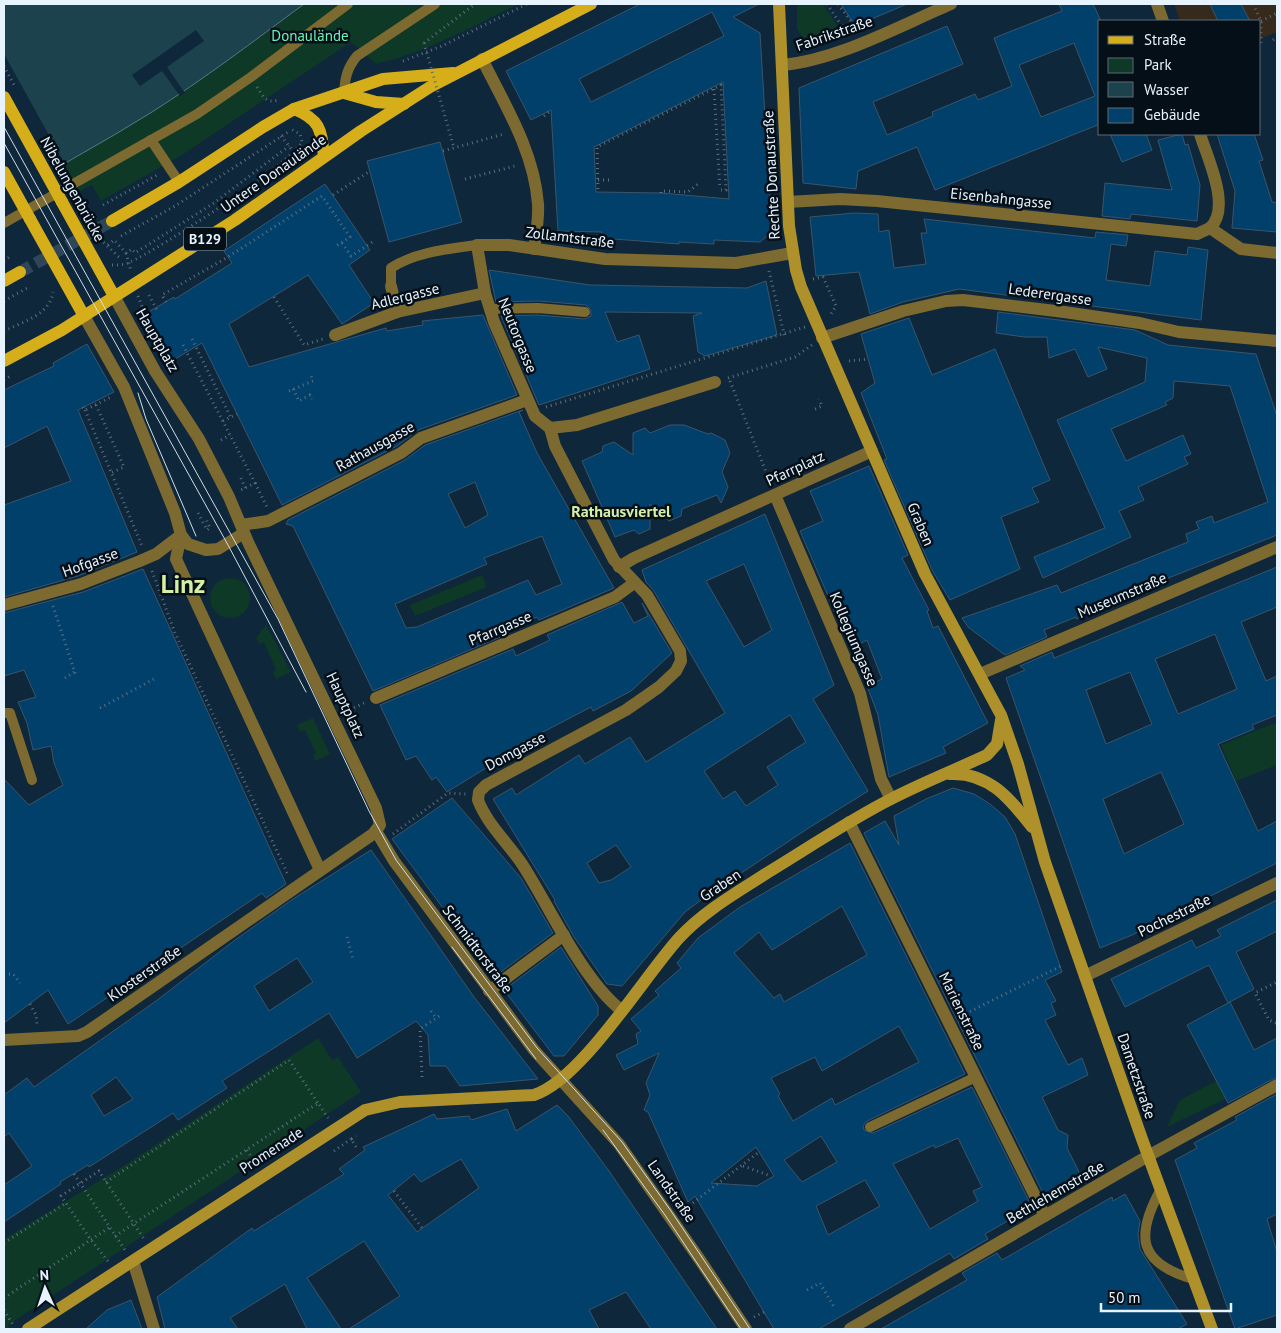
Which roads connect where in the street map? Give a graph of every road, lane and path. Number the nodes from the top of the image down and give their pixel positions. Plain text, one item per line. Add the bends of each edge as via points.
1 (348, 4) edge
2 (435, 4) edge
3 (475, 4) edge
4 (527, 4) edge
5 (591, 4) edge
6 (779, 4) edge
7 (827, 4) edge
8 (838, 4) edge
9 (951, 4) edge
10 (1157, 4) edge
11 (1253, 4) edge
12 (1277, 13) edge
13 (1163, 20) edge
14 (1260, 20) edge
15 (1261, 21) edge
16 (863, 25) dead end
17 (1277, 38) edge
18 (1272, 40) dead end
19 (855, 45) junction
20 (482, 59) junction
21 (395, 64) dead end
22 (782, 65) junction
23 (455, 72) junction
24 (256, 84) dead end
25 (714, 89) junction
26 (344, 93) junction
27 (4, 97) edge
28 (272, 102) dead end
29 (404, 104) junction
30 (294, 109) junction
31 (549, 112) dead end
32 (544, 116) dead end
33 (504, 134) dead end
34 (1200, 135) edge
35 (281, 136) junction
36 (152, 140) junction
37 (289, 146) junction
38 (454, 148) junction
39 (294, 151) junction
40 (443, 151) dead end
41 (324, 156) junction
42 (515, 166) dead end
43 (170, 168) junction
44 (370, 171) dead end
45 (4, 172) edge
46 (465, 179) dead end
47 (598, 180) junction
48 (610, 180) dead end
49 (179, 182) junction
50 (698, 184) dead end
51 (598, 189) dead end
52 (661, 193) dead end
53 (333, 195) dead end
54 (788, 202) junction
55 (103, 205) dead end
56 (112, 221) tunnel mouth
57 (4, 222) edge
58 (1210, 228) junction
59 (121, 236) dead end
60 (99, 238) dead end
61 (374, 241) dead end
62 (342, 243) junction
63 (108, 245) junction
64 (477, 245) junction
65 (336, 246) dead end
66 (534, 249) junction
67 (792, 253) junction
68 (1277, 253) edge
69 (11, 256) dead end
70 (120, 258) dead end
71 (4, 260) edge
72 (113, 265) dead end
73 (769, 271) dead end
74 (20, 272) tunnel mouth
75 (813, 278) dead end
76 (4, 281) edge
77 (391, 286) joint
78 (29, 288) dead end
79 (53, 291) dead end
80 (484, 293) junction
81 (149, 295) dead end
82 (114, 296) junction
83 (274, 297) dead end
84 (4, 301) edge
85 (166, 302) dead end
86 (142, 307) dead end
87 (489, 309) junction
88 (158, 312) dead end
89 (397, 312) junction
90 (585, 312) dead end
91 (145, 314) dead end
92 (832, 314) dead end
93 (84, 316) junction
94 (4, 331) edge
95 (335, 334) dead end
96 (822, 338) junction
97 (192, 339) dead end
98 (1277, 341) edge
99 (183, 345) dead end
100 (304, 345) dead end
101 (868, 359) dead end
102 (4, 361) edge
103 (846, 362) dead end
104 (312, 376) dead end
105 (729, 378) junction
106 (715, 382) joint
107 (112, 397) dead end
108 (312, 399) dead end
109 (819, 399) dead end
110 (96, 405) junction
111 (530, 405) junction
112 (815, 409) dead end
113 (236, 414) dead end
114 (230, 416) junction
115 (223, 421) junction
116 (550, 428) junction
117 (230, 435) junction
118 (220, 440) dead end
119 (872, 451) junction
120 (111, 473) junction
121 (241, 478) dead end
122 (255, 483) junction
123 (245, 488) junction
124 (775, 495) junction
125 (229, 497) junction
126 (198, 513) dead end
127 (274, 518) junction
128 (206, 519) dead end
129 (243, 529) junction
130 (181, 535) junction
131 (1277, 547) edge
132 (147, 558) junction
133 (620, 567) junction
134 (634, 583) junction
135 (52, 601) dead end
136 (4, 605) edge
137 (980, 674) junction
138 (66, 678) dead end
139 (154, 679) dead end
140 (376, 698) joint
141 (100, 708) dead end
142 (4, 714) edge
143 (1001, 715) junction
144 (333, 716) junction
145 (946, 775) junction
146 (32, 780) dead end
147 (470, 795) dead end
148 (891, 799) junction
149 (849, 822) junction
150 (378, 828) junction
151 (1035, 831) junction
152 (320, 870) junction
153 (1277, 883) edge
154 (289, 887) junction
155 (564, 934) junction
156 (347, 937) dead end
157 (353, 959) dead end
158 (1063, 965) dead end
159 (4, 974) edge
160 (1085, 976) junction
161 (1277, 982) edge
162 (20, 983) dead end
163 (489, 991) junction
164 (30, 1004) dead end
165 (621, 1010) junction
166 (432, 1011) dead end
167 (441, 1014) dead end
168 (436, 1018) junction
169 (959, 1018) dead end
170 (1276, 1024) edge
171 (37, 1031) dead end
172 (4, 1040) edge
173 (422, 1077) dead end
174 (976, 1077) junction
175 (561, 1081) junction
176 (1277, 1085) edge
177 (318, 1103) junction
178 (328, 1118) dead end
179 (870, 1127) dead end
180 (356, 1136) dead end
181 (351, 1139) junction
182 (356, 1147) dead end
183 (247, 1150) junction
184 (334, 1151) dead end
185 (759, 1152) dead end
186 (1148, 1156) junction
187 (257, 1165) dead end
188 (742, 1165) junction
189 (74, 1174) dead end
190 (768, 1175) dead end
191 (106, 1182) junction
192 (80, 1184) junction
193 (1161, 1189) junction
194 (394, 1191) dead end
195 (66, 1203) junction
196 (685, 1209) dead end
197 (1045, 1216) junction
198 (134, 1224) junction
199 (110, 1227) junction
200 (422, 1228) dead end
201 (115, 1236) junction
202 (144, 1239) dead end
203 (91, 1240) junction
204 (4, 1243) edge
205 (108, 1261) dead end
206 (132, 1261) junction
207 (1193, 1279) junction
208 (807, 1290) dead end
209 (4, 1298) edge
210 (834, 1307) dead end
211 (4, 1310) edge
212 (13, 1325) dead end
213 (28, 1329) edge
214 (154, 1329) edge
215 (746, 1329) edge
216 (850, 1329) edge
217 (1212, 1329) edge

1 - 36 lane via 251,77
2 - 26 lane via 357,56 345,77
3 - 38 path, bridge via 424,43
4 - 21 path via 442,46
5 - 20 main road, Untere Donaulände
6 - 22 main road, Rechte Donaustraße
7 - 19 path
8 - 16 path via 854,29
9 - 19 street, Fabrikstraße
10 - 13 street
11 - 14 path
12 - 15 path
17 - 18 path
19 - 22 street, Fabrikstraße via 800,63
20 - 23 main road, Untere Donaulände
20 - 66 street via 517,128 531,167 538,205
22 - 54 main road, Rechte Donaustraße
23 - 26 main road, Untere Donaulände via 383,80
23 - 29 main road, Untere Donaulände
24 - 28 path via 266,100
25 - 25 path via 721,190 726,190 721,86
25 - 47 path via 597,147
26 - 29 main road via 376,102
26 - 30 main road, Untere Donaulände
27 - 82 main road, Nibelungenbrücke, bridge
29 - 41 main road, Untere Donaulände
30 - 41 main road via 316,121
30 - 49 main road, Untere Donaulände
31 - 32 path
33 - 38 path
34 - 58 street via 1220,194 1217,218
35 - 37 path
35 - 39 path via 296,130 302,137
35 - 59 path via 175,206
36 - 43 lane
36 - 57 lane
37 - 39 path
37 - 63 path via 214,203 135,254 132,249 126,252 114,240
38 - 40 path
39 - 72 path via 172,238 129,263
41 - 82 main road, Untere Donaulände / B129 via 236,220
42 - 46 path
43 - 49 lane
43 - 55 path
44 - 53 path
45 - 93 main road, bridge
47 - 48 path
47 - 51 path
49 - 56 main road, Untere Donaulände
50 - 52 path via 688,192
54 - 58 street, Eisenbahngasse via 877,201 1196,234
54 - 67 main road, Rechte Donaustraße
58 - 68 street via 1241,248
60 - 63 path
61 - 62 path via 351,256
62 - 65 path
62 - 85 path via 350,237 322,196 162,295
63 - 70 path
64 - 66 street, Zollamtstraße
64 - 77 lane, Zollamtstraße via 400,262 391,268
64 - 80 street, Neutorgasse
66 - 67 street, Zollamtstraße via 605,259 736,263
67 - 96 main road, Rechte Donaustraße via 801,287
69 - 71 path
73 - 111 path via 785,337
74 - 76 main road
75 - 92 path via 823,277 836,306
77 - 89 street, Zollamtstraße
78 - 84 path
79 - 94 path via 52,301 46,308
80 - 87 street, Neutorgasse
80 - 89 street, Adlergasse
81 - 88 path
82 - 93 main road, Untere Donaulände / B129
82 - 125 street, Hauptplatz via 155,371 199,439
83 - 100 path
86 - 91 path
87 - 90 lane via 538,308
87 - 111 street, Neutorgasse
89 - 95 street, Adlergasse
93 - 102 main road, B129
93 - 130 street via 124,387
96 - 98 street, Lederergasse via 903,310 963,300 1140,323 1179,332
96 - 105 path via 795,357
96 - 119 main road
97 - 114 path
99 - 115 path
101 - 103 path
104 - 108 path via 313,381 291,390 299,401 310,395
105 - 106 path
105 - 124 path
106 - 116 street via 577,425
107 - 110 path
109 - 112 path via 822,406
110 - 120 path via 84,409
110 - 120 path via 124,467
111 - 116 street, Neutorgasse via 541,423
111 - 127 street, Rathausgasse via 421,438 400,453
113 - 114 path
114 - 115 path
115 - 117 path
116 - 133 street via 554,446
117 - 118 path
117 - 122 path
119 - 124 street, Pfarrplatz
119 - 137 main road, Graben via 925,574
120 - 132 path
121 - 123 path
122 - 123 path
122 - 127 path
123 - 125 path
124 - 133 street, Pfarrplatz
124 - 148 street, Kollegiumgasse via 860,693 881,779
125 - 129 street, Hauptplatz
126 - 128 path via 207,530 210,528
127 - 129 street, Rathausgasse
129 - 130 street via 218,549 206,550 188,544
129 - 144 street, Hauptplatz
130 - 132 street, Hofgasse
130 - 152 street via 176,560
131 - 137 street, Museumstraße
132 - 136 street, Hofgasse via 81,584
132 - 154 path via 187,662
133 - 134 street
134 - 140 street, Pfarrgasse via 615,597
134 - 155 street, Domgasse via 647,594 680,651 681,661 676,671 626,710 486,785 478,796 481,807 521,863
135 - 138 path via 75,674
137 - 143 main road, Graben
139 - 141 path
140 - 144 path
142 - 146 lane via 10,713
143 - 145 main road, Graben via 997,744 987,754
143 - 151 main road, Graben via 1018,764
144 - 150 street, Hauptplatz via 376,808
145 - 148 main road, Graben
145 - 151 main road, Graben via 980,778 994,786 1009,798
147 - 150 path via 448,793 388,837
148 - 149 main road, Graben
149 - 165 main road, Graben via 716,905 693,923
149 - 174 street, Marienstraße
150 - 152 street
150 - 163 street, Schmidtorstraße via 394,862
151 - 160 main road, Dametzstraße
152 - 154 street
153 - 160 street, Pochestraße
154 - 172 street, Klosterstraße via 87,1032 65,1037
155 - 163 street
155 - 165 street, Domgasse via 606,998
156 - 157 path
158 - 169 path
159 - 162 path via 13,974
160 - 186 main road, Dametzstraße
161 - 170 path via 1255,993 1269,1020
163 - 175 street, Schmidtorstraße
164 - 171 path via 36,1016
165 - 175 main road, Graben
166 - 168 path
167 - 168 path
168 - 173 path via 420,1029
174 - 179 lane
174 - 197 street, Marienstraße
175 - 206 main road, Promenade via 534,1095 400,1102 365,1110
175 - 215 street, Landstraße via 619,1144
176 - 186 street, Bethlehemstraße
177 - 178 path
177 - 183 path
177 - 191 path via 289,1060
180 - 181 path
181 - 182 path
181 - 184 path
183 - 187 path
183 - 198 path
185 - 188 path
186 - 193 main road, Dametzstraße
186 - 197 street, Bethlehemstraße
188 - 190 path
188 - 196 path
189 - 192 path
191 - 192 path via 99,1171
191 - 198 path
192 - 195 path via 61,1196
192 - 199 path
193 - 207 main road, Dametzstraße
193 - 207 lane via 1145,1222 1149,1252 1160,1266
194 - 200 path
195 - 203 path
195 - 204 path
197 - 216 street, Bethlehemstraße
198 - 201 path
198 - 202 path
199 - 201 path
199 - 203 path
201 - 206 path
203 - 205 path
203 - 209 path
206 - 213 main road, Promenade
206 - 214 street
207 - 217 main road, Dametzstraße
208 - 210 path via 820,1283
211 - 212 path

